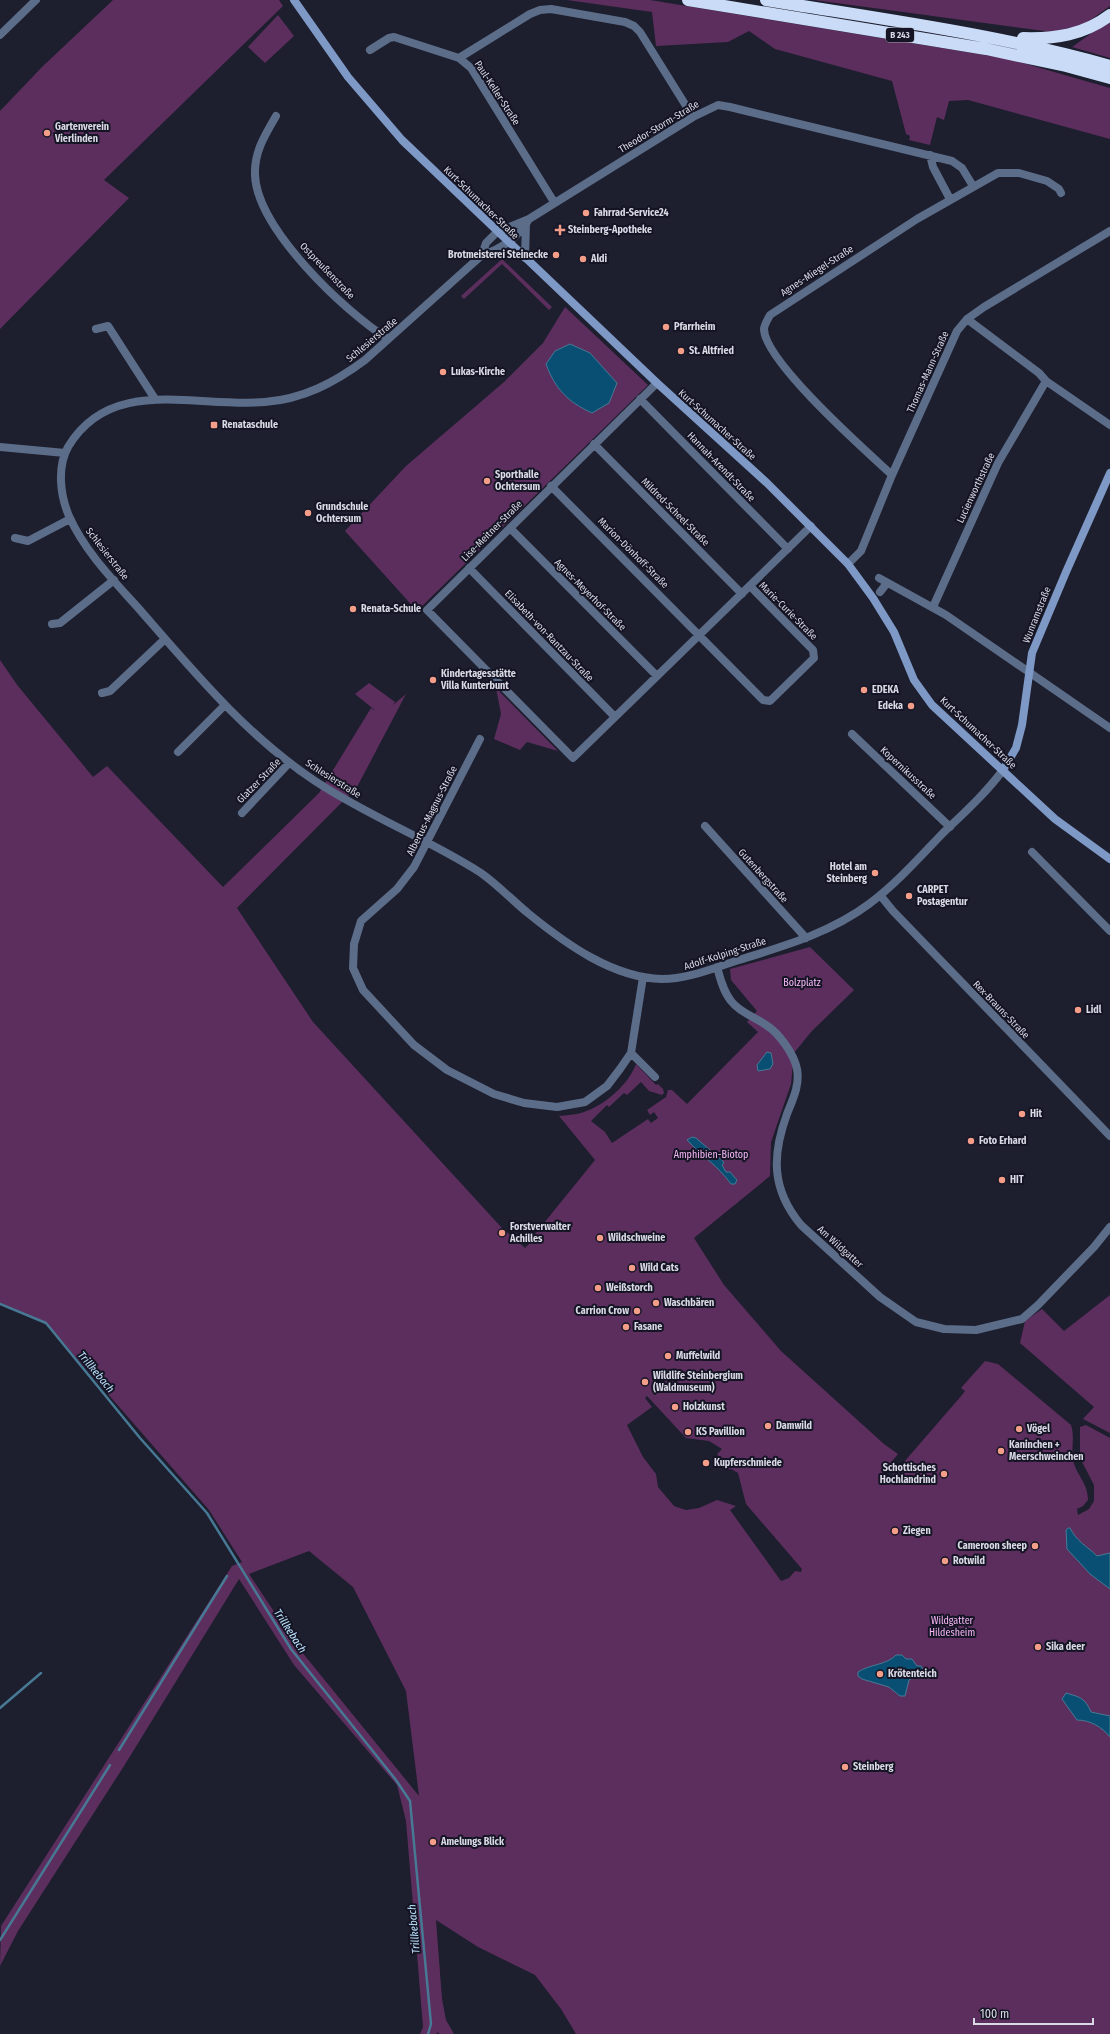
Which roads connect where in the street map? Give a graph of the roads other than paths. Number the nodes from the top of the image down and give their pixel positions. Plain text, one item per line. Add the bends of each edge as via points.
1 (36, 0) edge
2 (294, 0) edge
3 (297, 0) edge
4 (688, 0) edge
5 (766, 0) edge
6 (300, 8) junction
7 (1110, 15) edge
8 (0, 35) edge
9 (988, 37) junction
10 (370, 50) dead end
11 (459, 58) junction
12 (1110, 66) edge
13 (1110, 78) edge
14 (276, 116) dead end
15 (693, 117) junction
16 (930, 155) junction
17 (973, 186) junction
18 (1061, 193) dead end
19 (950, 199) junction
20 (554, 202) junction
21 (528, 221) junction
22 (1110, 231) edge
23 (497, 232) junction
24 (507, 242) junction
25 (482, 255) junction
26 (525, 258) junction
27 (968, 320) junction
28 (96, 329) dead end
29 (388, 339) junction
30 (1046, 381) junction
31 (657, 383) junction
32 (155, 399) junction
33 (640, 399) junction
34 (1110, 425) edge
35 (594, 444) junction
36 (0, 447) edge
37 (65, 453) junction
38 (1110, 474) edge
39 (892, 476) junction
40 (551, 486) junction
41 (70, 519) junction
42 (811, 526) junction
43 (510, 528) junction
44 (15, 538) dead end
45 (788, 549) junction
46 (848, 564) junction
47 (469, 568) junction
48 (879, 578) dead end
49 (114, 580) junction
50 (887, 583) junction
51 (750, 586) junction
52 (880, 592) dead end
53 (742, 594) junction
54 (933, 607) junction
55 (52, 624) dead end
56 (700, 635) junction
57 (165, 639) junction
58 (1028, 671) junction
59 (657, 676) junction
60 (102, 693) dead end
61 (224, 706) junction
62 (615, 717) junction
63 (1110, 728) edge
64 (852, 734) dead end
65 (480, 739) dead end
66 (178, 752) dead end
67 (573, 758) joint
68 (289, 763) junction
69 (1003, 770) junction
70 (242, 812) dead end
71 (705, 826) dead end
72 (950, 827) junction
73 (428, 843) junction
74 (1032, 852) dead end
75 (1110, 859) edge
76 (880, 895) junction
77 (1110, 931) edge
78 (806, 938) junction
79 (717, 967) junction
80 (643, 977) junction
81 (630, 1052) junction
82 (655, 1077) dead end
83 (1110, 1136) edge
84 (1110, 1227) edge

1 - 8 street
2 - 6 main road, Kurt-Schumacher-Straße
3 - 6 main road, Kurt-Schumacher-Straße
4 - 13 highway, B 243 via 986,49 1059,64
5 - 9 highway, B 243
6 - 23 main road, Kurt-Schumacher-Straße via 382,119
7 - 9 highway via 1081,32 1060,37
9 - 12 highway, B 243
10 - 11 street, Paul-Keller-Straße via 394,37
11 - 15 street via 540,10 551,9 625,22 640,32
11 - 20 street, Paul-Keller-Straße via 471,68
14 - 29 street, Ostpreußenstraße via 259,146 256,161 256,182 262,204 290,248 313,273 352,312
15 - 16 street, Theodor-Storm-Straße via 718,105
15 - 20 street, Theodor-Storm-Straße
16 - 17 street, Theodor-Storm-Straße via 952,161 962,168
16 - 19 street via 935,172
17 - 18 street, Agnes-Miegel-Straße via 998,173 1019,173 1047,181
17 - 19 street, Agnes-Miegel-Straße
19 - 39 street, Agnes-Miegel-Straße via 782,305 770,315 764,329 767,339 795,381
20 - 21 street, Theodor-Storm-Straße
21 - 23 street, Theodor-Storm-Straße
21 - 24 street, Theodor-Storm-Straße
21 - 26 street
22 - 27 street, Thomas-Mann-Straße
23 - 24 main road, Kurt-Schumacher-Straße
23 - 25 street, Schlesierstraße via 486,243
24 - 25 street, Schlesierstraße via 495,251
24 - 26 main road, Kurt-Schumacher-Straße
25 - 29 street, Schlesierstraße
26 - 31 main road, Kurt-Schumacher-Straße
27 - 30 street
27 - 39 street, Thomas-Mann-Straße via 957,331
28 - 32 street via 108,326
29 - 32 street, Schlesierstraße via 346,374 315,391 296,397 262,403
30 - 34 street
30 - 54 street, Lucienworthstraße via 998,463
31 - 33 street, Lise-Meitner-Straße
31 - 42 main road, Kurt-Schumacher-Straße
32 - 37 street, Schlesierstraße via 113,407 84,426
33 - 35 street, Lise-Meitner-Straße
33 - 45 street, Hannah-Arendt-Straße
35 - 40 street, Lise-Meitner-Straße
35 - 53 street, Mildred-Scheel-Straße
36 - 37 street
37 - 41 street, Schlesierstraße via 61,489
38 - 58 main road, Wunramstraße via 1038,638
39 - 46 street, Thomas-Mann-Straße via 861,551
40 - 43 street, Lise-Meitner-Straße
40 - 56 street, Marion-Dönhoff-Straße
41 - 44 street via 28,541
41 - 49 street, Schlesierstraße via 88,550
42 - 45 street, Marie-Curie-Straße
42 - 46 main road, Kurt-Schumacher-Straße
43 - 47 street, Lise-Meitner-Straße
43 - 59 street, Agnes-Meyerhof-Straße
45 - 51 street, Marie-Curie-Straße
46 - 69 main road, Kurt-Schumacher-Straße via 890,625 914,680 926,698
47 - 62 street, Elisabeth-von-Rantzau-Straße
47 - 67 street, Lise-Meitner-Straße via 426,610
48 - 50 street
49 - 55 street via 60,623
49 - 57 street, Schlesierstraße
50 - 52 street
50 - 54 street
51 - 53 street, Marie-Curie-Straße
51 - 56 street, Marie-Curie-Straße via 813,650 814,658 770,701 763,700
53 - 56 street, Marie-Curie-Straße
54 - 58 street
56 - 59 street, Marie-Curie-Straße
57 - 60 street via 110,691
57 - 61 street, Schlesierstraße
58 - 63 street
58 - 69 main road, Wunramstraße via 1022,725 1016,748
59 - 62 street, Marie-Curie-Straße
61 - 66 street
61 - 68 street, Schlesierstraße
62 - 67 street, Marie-Curie-Straße
64 - 72 street, Kopernikusstraße
65 - 73 street, Albertus-Magnus-Straße
68 - 70 street, Glatzer Straße
68 - 73 street, Schlesierstraße via 339,797
69 - 72 street, Adolf-Kolping-Straße via 990,787
69 - 75 main road, Kurt-Schumacher-Straße via 1055,819
71 - 78 street, Gutenbergstraße
72 - 76 street, Adolf-Kolping-Straße
73 - 80 street, Adolf-Kolping-Straße via 483,875 527,913 577,949 616,968
73 - 81 street, Albertus-Magnus-Straße via 397,889 361,921 354,944 353,968 363,990 414,1045 447,1070 494,1094 524,1103 557,1107 585,1102 607,1086
74 - 77 street
76 - 78 street, Adolf-Kolping-Straße via 849,917
76 - 83 street, Rex-Brauns-Straße
78 - 79 street, Adolf-Kolping-Straße
79 - 80 street, Adolf-Kolping-Straße via 683,978
79 - 84 street, Am Wildgatter via 731,1001 775,1032 789,1051 797,1069 796,1091 776,1150 778,1185 784,1199 801,1225 891,1305 916,1322 944,1329 976,1330 1022,1319 1094,1247
80 - 81 street, Albertus-Magnus-Straße
81 - 82 street

